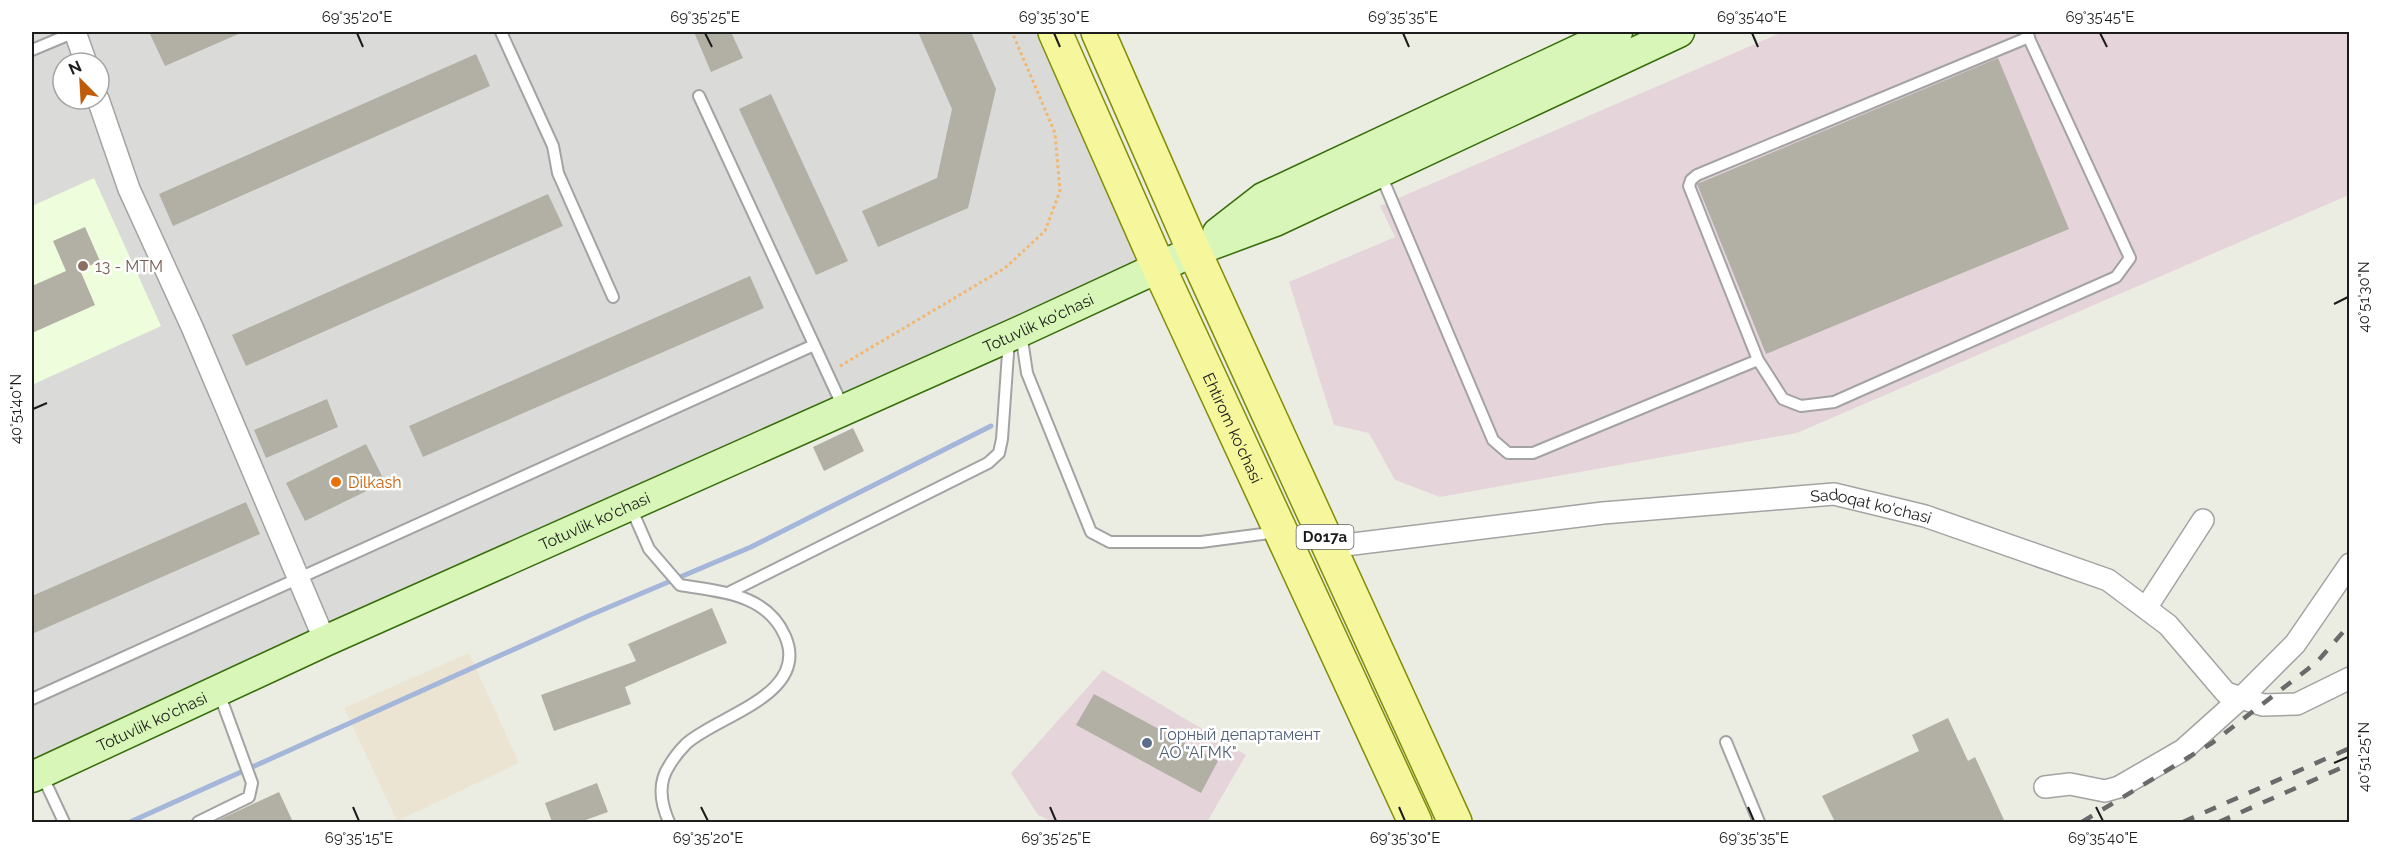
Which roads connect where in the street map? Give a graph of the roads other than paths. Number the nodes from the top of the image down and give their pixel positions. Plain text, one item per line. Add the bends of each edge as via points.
1 (75, 32) edge
2 (501, 32) edge
3 (1055, 32) edge
4 (1098, 32) edge
5 (1617, 32) edge
6 (1679, 32) edge
7 (2027, 34) edge
8 (32, 51) edge
9 (82, 51) edge
10 (699, 96) dead end
11 (102, 111) edge
12 (1380, 172) junction
13 (1194, 251) junction
14 (1159, 268) junction
15 (613, 297) dead end
16 (1015, 333) junction
17 (814, 345) junction
18 (1758, 360) junction
19 (845, 410) junction
20 (630, 506) junction
21 (2203, 520) dead end
22 (1281, 531) junction
23 (1329, 547) junction
24 (2349, 564) edge
25 (298, 578) junction
26 (730, 592) junction
27 (2146, 608) junction
28 (325, 641) junction
29 (2349, 678) edge
30 (218, 690) junction
31 (2241, 698) junction
32 (32, 699) edge
33 (1725, 742) dead end
34 (36, 775) edge
35 (2045, 787) dead end
36 (64, 822) edge
37 (198, 822) edge
38 (669, 822) edge
39 (1415, 822) edge
40 (1455, 822) edge
41 (1759, 822) edge

1 - 8 lane
1 - 9 street
2 - 15 lane via 553,146 558,173
3 - 14 main road, Ehtirom ko'chasi / D017a
4 - 13 main road, D017a
5 - 13 main road via 1263,198
6 - 12 main road
7 - 18 lane via 1690,180 1689,186
7 - 18 lane via 2130,258 2116,277 1834,402 1802,406 1783,399
10 - 17 lane
11 - 25 street via 129,189
12 - 13 main road via 1275,221
12 - 18 lane via 1493,440 1508,453 1533,453
13 - 14 main road, Totuvlik ko'chasi
13 - 23 main road, D017a
14 - 16 main road, Totuvlik ko'chasi
14 - 22 main road, Ehtirom ko'chasi / D017a
16 - 19 main road, Totuvlik ko'chasi
16 - 22 lane via 1027,373 1091,532 1110,542 1202,542
16 - 26 lane via 1002,439 999,453 988,463
17 - 19 lane
17 - 25 lane
19 - 20 main road, Totuvlik ko'chasi
20 - 26 lane via 649,549 680,585
20 - 28 main road, Totuvlik ko'chasi
21 - 27 street
22 - 39 main road, Ehtirom ko'chasi / D017a
23 - 27 street, Sadoqat ko'chasi via 1603,513 1834,494 1925,516 2108,580
23 - 40 main road, D017a
24 - 31 street via 2295,644
25 - 28 street
25 - 32 lane
26 - 38 lane via 758,604 774,618 786,638 786,672 774,688 750,706 687,743 667,767 661,789 662,807
27 - 31 street, Sadoqat ko'chasi via 2168,625 2226,693
28 - 30 main road, Totuvlik ko'chasi
29 - 31 street, Sadoqat ko'chasi via 2297,705 2263,705
30 - 34 main road, Totuvlik ko'chasi
30 - 37 lane via 252,783 249,797
31 - 35 street via 2183,750 2119,787 2105,791 2070,784
33 - 41 lane
34 - 36 lane

